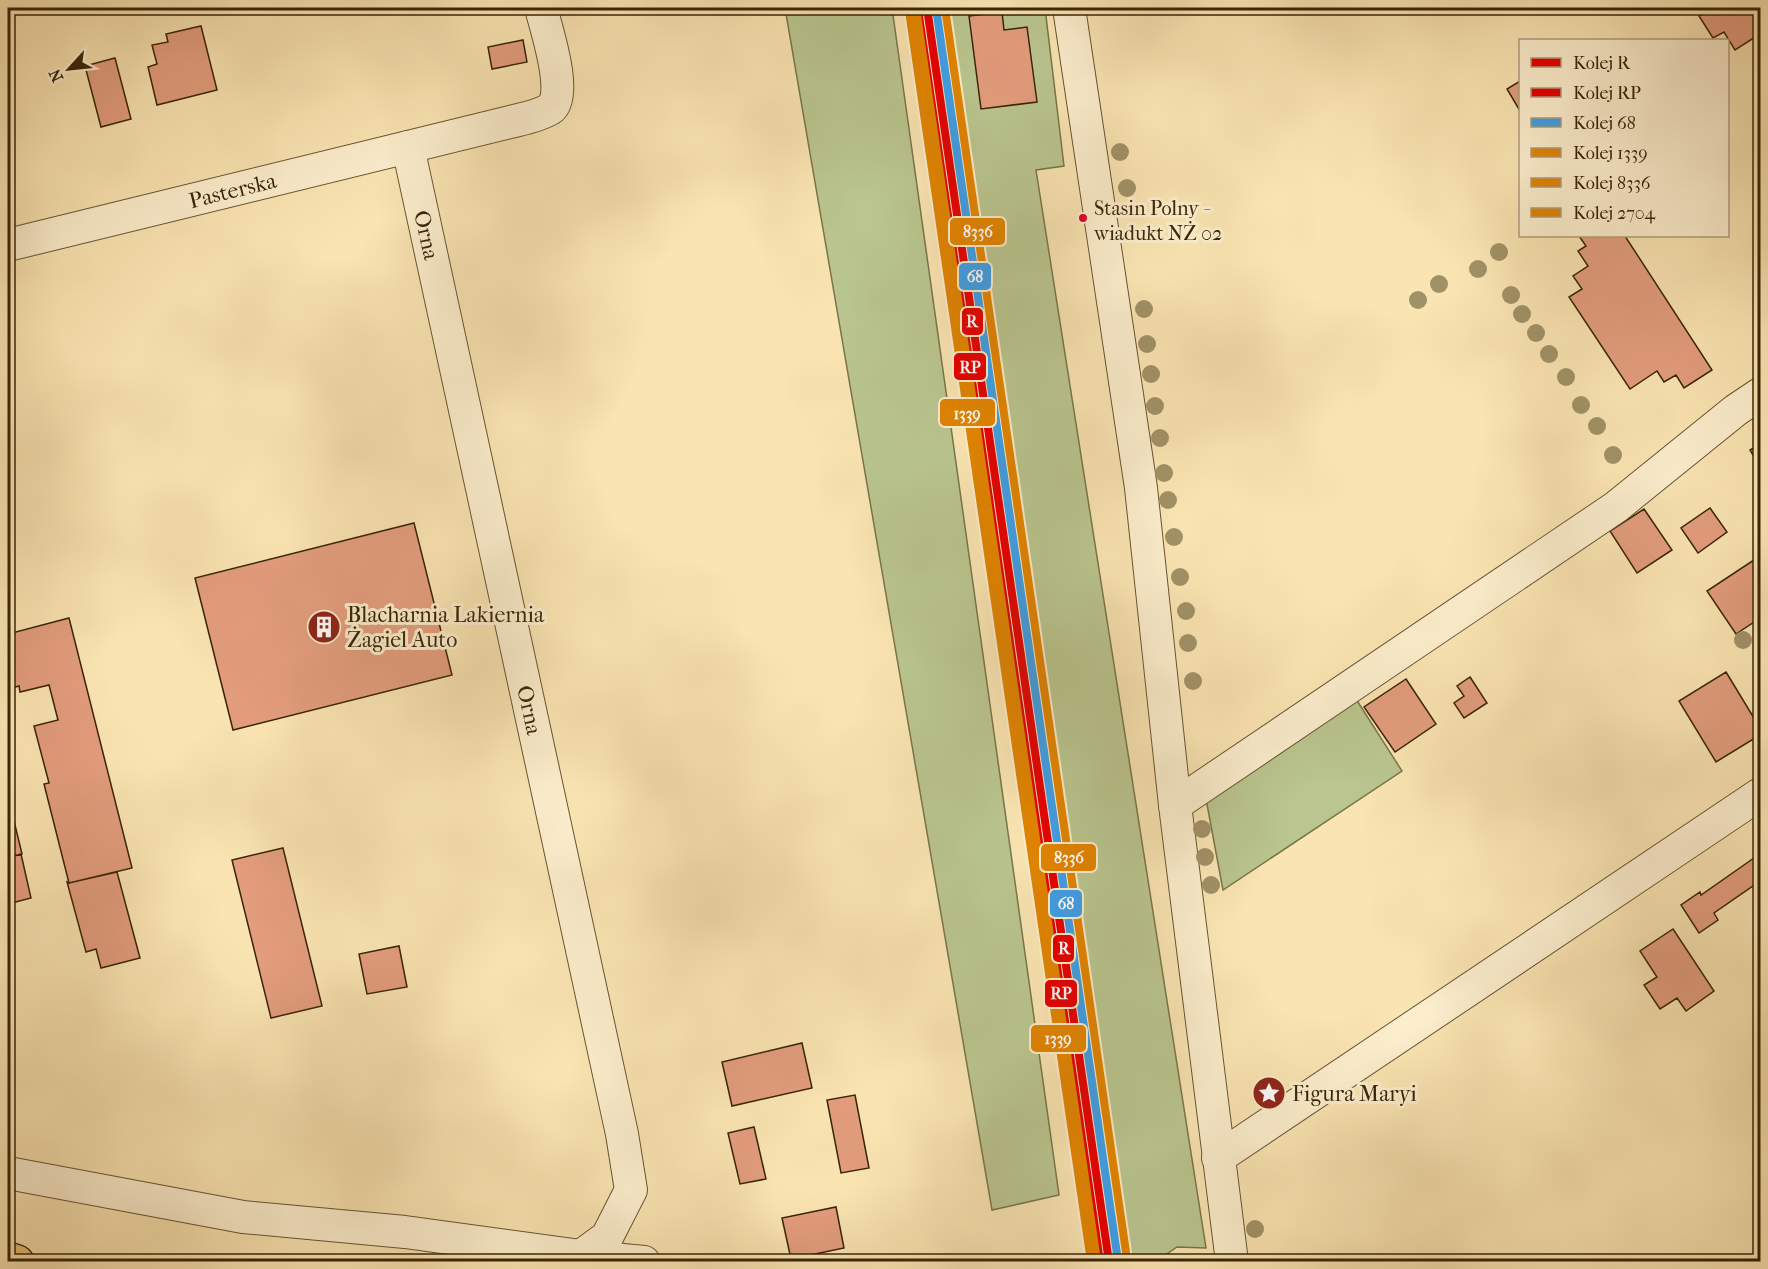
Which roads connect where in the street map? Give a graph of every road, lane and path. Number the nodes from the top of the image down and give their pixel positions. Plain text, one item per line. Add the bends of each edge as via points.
1 (541, 8) edge
2 (1069, 8) edge
3 (408, 147) junction
4 (8, 245) edge
5 (1761, 394) edge
6 (1761, 794) edge
7 (1175, 805) junction
8 (1218, 1158) junction
9 (8, 1173) edge
10 (581, 1256) junction
11 (8, 1259) edge
12 (17, 1262) edge
13 (644, 1262) edge
14 (1232, 1262) edge

1 - 3 street, Pasterska via 559,87 558,101 550,110
2 - 7 street via 1141,488
3 - 4 street, Pasterska
3 - 10 street, Orna via 631,1190 607,1237
5 - 7 street via 1616,507
6 - 8 street
7 - 8 street
8 - 14 street
9 - 10 street via 243,1217 405,1232
10 - 13 street
11 - 12 main road

